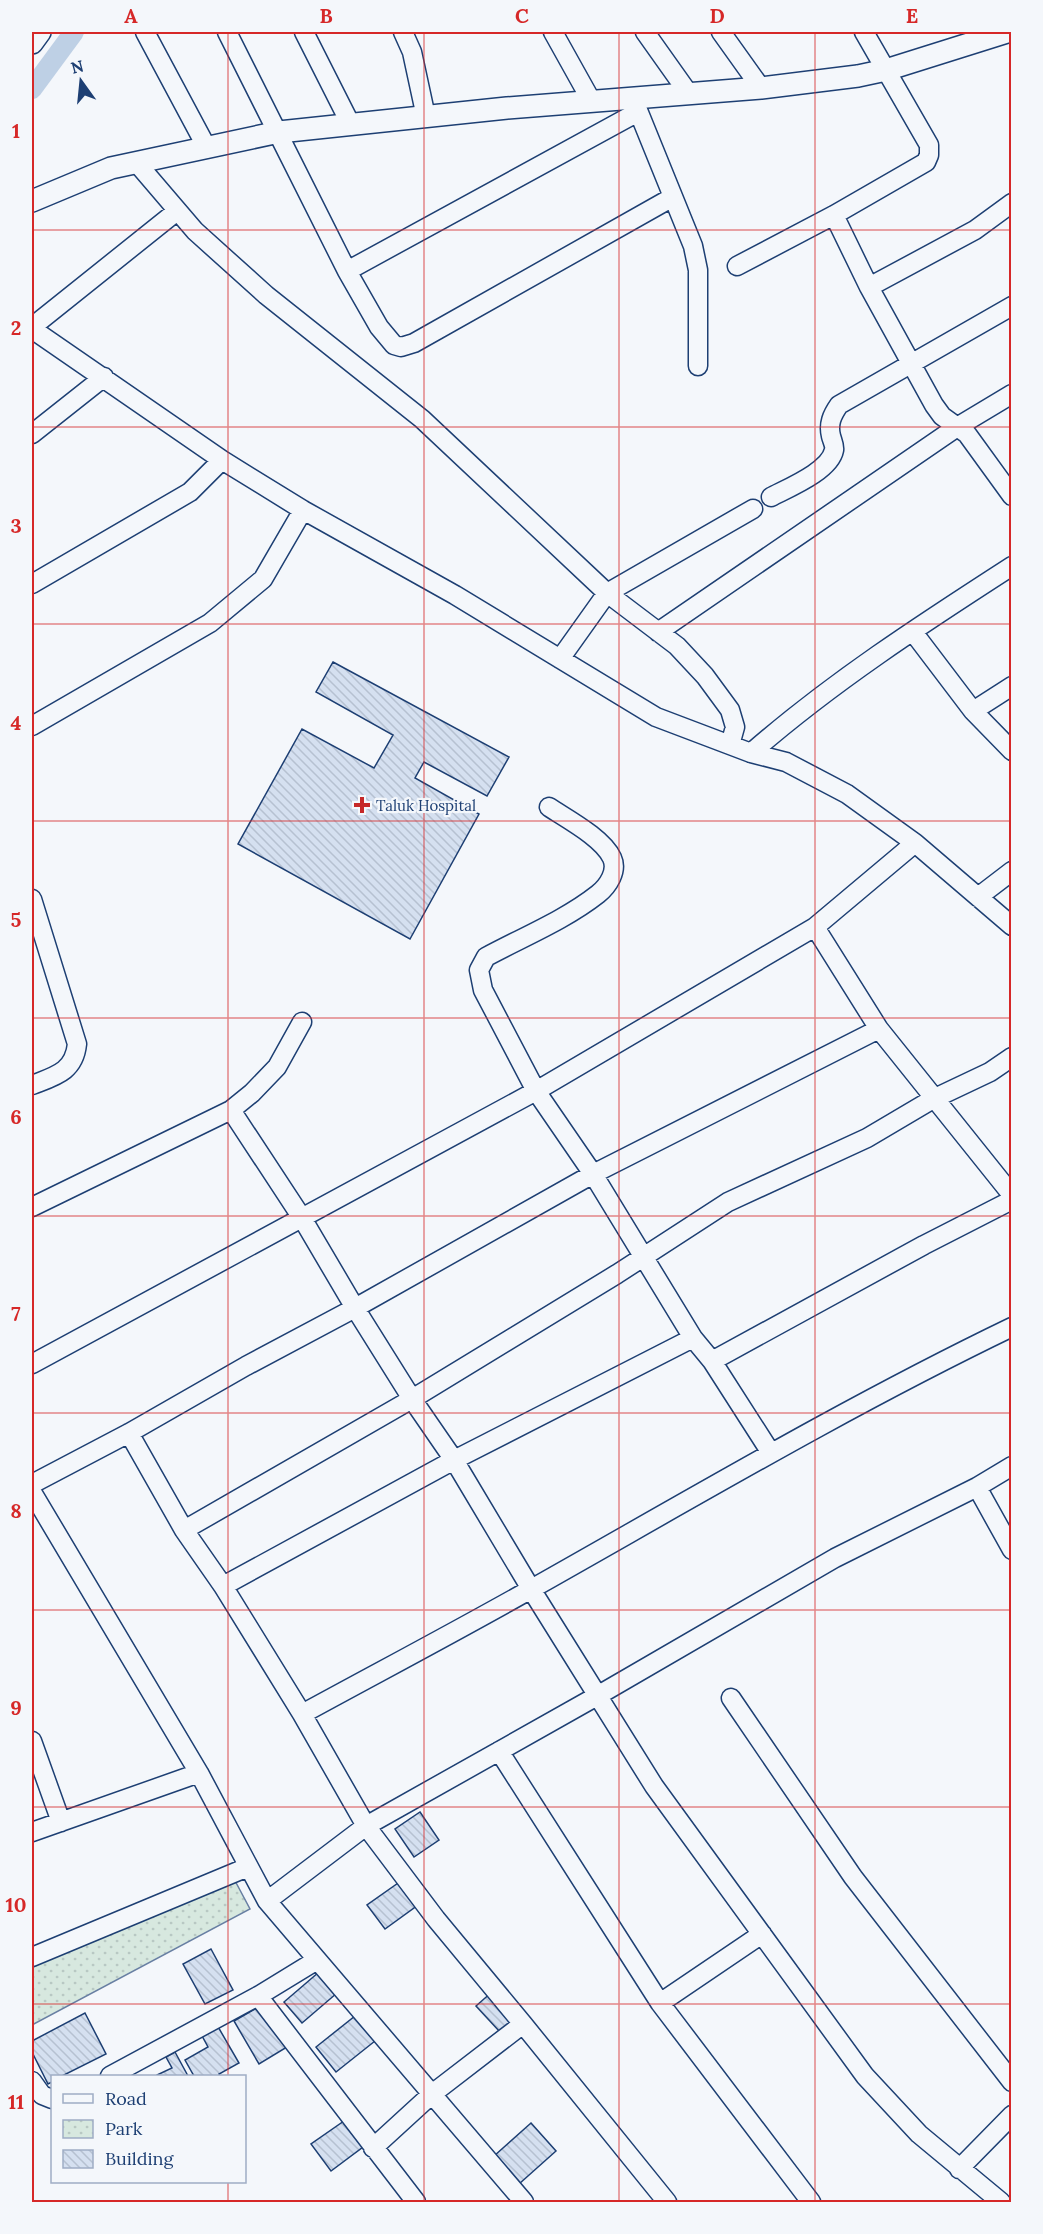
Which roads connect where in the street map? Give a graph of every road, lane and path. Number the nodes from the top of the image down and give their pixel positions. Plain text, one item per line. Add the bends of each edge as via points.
1 (40, 32) edge
2 (145, 32) edge
3 (227, 32) edge
4 (304, 32) edge
5 (403, 32) edge
6 (553, 32) edge
7 (645, 32) edge
8 (721, 32) edge
9 (864, 32) edge
10 (1007, 32) edge
11 (32, 43) edge
12 (886, 70) junction
13 (761, 88) junction
14 (689, 94) junction
15 (592, 102) junction
16 (636, 105) junction
17 (426, 117) junction
18 (351, 125) junction
19 (279, 132) junction
20 (207, 148) junction
21 (136, 162) junction
22 (673, 197) junction
23 (32, 201) edge
24 (1011, 203) edge
25 (177, 212) junction
26 (834, 215) junction
27 (737, 266) dead end
28 (347, 271) junction
29 (869, 287) junction
30 (1011, 306) edge
31 (32, 328) edge
32 (911, 363) junction
33 (698, 366) dead end
34 (104, 377) junction
35 (1011, 394) edge
36 (957, 427) junction
37 (32, 434) edge
38 (222, 460) junction
39 (1011, 496) edge
40 (771, 497) dead end
41 (303, 510) junction
42 (753, 510) dead end
43 (1011, 566) edge
44 (32, 584) edge
45 (607, 593) junction
46 (658, 632) junction
47 (913, 632) junction
48 (560, 659) junction
49 (1011, 686) edge
50 (973, 711) junction
51 (32, 726) edge
52 (730, 745) junction
53 (1011, 751) edge
54 (751, 753) junction
55 (549, 807) dead end
56 (915, 843) junction
57 (1011, 871) edge
58 (978, 897) junction
59 (32, 899) edge
60 (1011, 926) edge
61 (815, 927) junction
62 (302, 1022) dead end
63 (879, 1029) junction
64 (1011, 1057) edge
65 (32, 1085) edge
66 (536, 1091) junction
67 (933, 1099) junction
68 (231, 1110) junction
69 (593, 1174) junction
70 (1011, 1196) edge
71 (1011, 1200) edge
72 (32, 1207) edge
73 (302, 1218) junction
74 (644, 1256) junction
75 (355, 1308) junction
76 (1011, 1327) edge
77 (693, 1338) junction
78 (712, 1361) junction
79 (32, 1364) edge
80 (412, 1399) junction
81 (129, 1433) junction
82 (771, 1452) junction
83 (454, 1460) junction
84 (1011, 1466) edge
85 (32, 1484) edge
86 (977, 1488) junction
87 (32, 1492) edge
88 (184, 1530) junction
89 (1011, 1550) edge
90 (223, 1586) junction
91 (531, 1589) junction
92 (597, 1696) junction
93 (731, 1698) dead end
94 (302, 1714) junction
95 (32, 1741) edge
96 (499, 1751) junction
97 (200, 1773) junction
98 (61, 1822) junction
99 (366, 1826) junction
100 (32, 1832) edge
101 (248, 1867) junction
102 (267, 1901) junction
103 (762, 1934) junction
104 (32, 1958) edge
105 (317, 1959) junction
106 (258, 1996) junction
107 (660, 2003) junction
108 (523, 2024) junction
109 (112, 2075) edge
110 (32, 2081) edge
111 (1011, 2082) edge
112 (432, 2094) junction
113 (51, 2099) edge
114 (1011, 2115) edge
115 (374, 2148) junction
116 (959, 2169) junction
117 (416, 2202) edge
118 (524, 2202) edge
119 (667, 2202) edge
120 (811, 2202) edge
121 (1001, 2202) edge

1 - 11 street
2 - 20 street
3 - 19 street
4 - 18 street
5 - 17 street via 412,52
6 - 15 street
7 - 14 street
8 - 13 street
9 - 12 street
10 - 12 street
12 - 13 street
12 - 26 street via 929,145 929,155 926,162
13 - 14 street
14 - 16 street
15 - 16 street
15 - 17 street
16 - 22 street
16 - 28 street
17 - 18 street
18 - 19 street
19 - 20 street
19 - 28 street
20 - 21 street
21 - 23 street via 111,168
21 - 25 street
22 - 28 street via 402,347 394,345 379,327
22 - 33 street via 693,246 698,270
24 - 29 street via 975,230
25 - 31 street
25 - 45 street via 266,295 422,419
26 - 27 street
26 - 29 street
29 - 32 street
30 - 32 street
31 - 34 street
32 - 36 street via 934,405
32 - 40 street via 839,405 830,424 834,449 828,463
34 - 37 street
34 - 38 street
35 - 36 street
36 - 39 street via 967,434
36 - 46 street
38 - 41 street
38 - 44 street via 190,492
41 - 48 street
41 - 51 street via 264,579 210,623
42 - 45 street
43 - 47 street
45 - 46 street
45 - 48 street
46 - 52 street via 684,653 730,710 735,727
47 - 50 street
47 - 54 street via 792,717
48 - 52 street via 656,717
49 - 50 street
50 - 53 street
52 - 54 street
54 - 56 street via 786,762 847,794
55 - 66 street via 604,845 614,867 599,893 486,957 479,970 483,990
56 - 58 street
56 - 61 street
57 - 58 street
58 - 60 street
59 - 65 street via 77,1044 69,1066 60,1074
61 - 63 street
61 - 66 street
62 - 68 street via 277,1067
63 - 67 street
63 - 69 street
64 - 67 street via 990,1072
66 - 69 street
66 - 73 street
67 - 70 street
67 - 74 street via 867,1138 728,1202
68 - 72 street
68 - 73 street
69 - 74 street
69 - 75 street
71 - 78 street
73 - 75 street
73 - 79 street
74 - 77 street
74 - 80 street
75 - 80 street
75 - 81 street
76 - 82 street
77 - 78 street
77 - 83 street
78 - 82 street
80 - 83 street
80 - 88 street
81 - 85 street
81 - 88 street
82 - 91 street
83 - 90 street
83 - 91 street
84 - 86 street
86 - 89 street
86 - 92 street via 835,1558
87 - 97 street
88 - 90 street
90 - 94 street
91 - 92 street
91 - 94 street
92 - 96 street
92 - 103 street via 654,1786
93 - 111 street via 853,1877
94 - 99 street
95 - 98 street
96 - 99 street
96 - 107 street
97 - 98 street
97 - 101 street
98 - 100 street
99 - 102 street
99 - 108 street
101 - 102 street
101 - 104 street
102 - 105 street
103 - 107 street
103 - 116 street via 865,2076 919,2134
105 - 106 street
105 - 112 street
106 - 109 street
106 - 115 street
107 - 120 street
108 - 112 street
108 - 119 street
110 - 113 street via 42,2095
112 - 115 street
112 - 118 street
114 - 116 street
115 - 117 street
116 - 121 street

